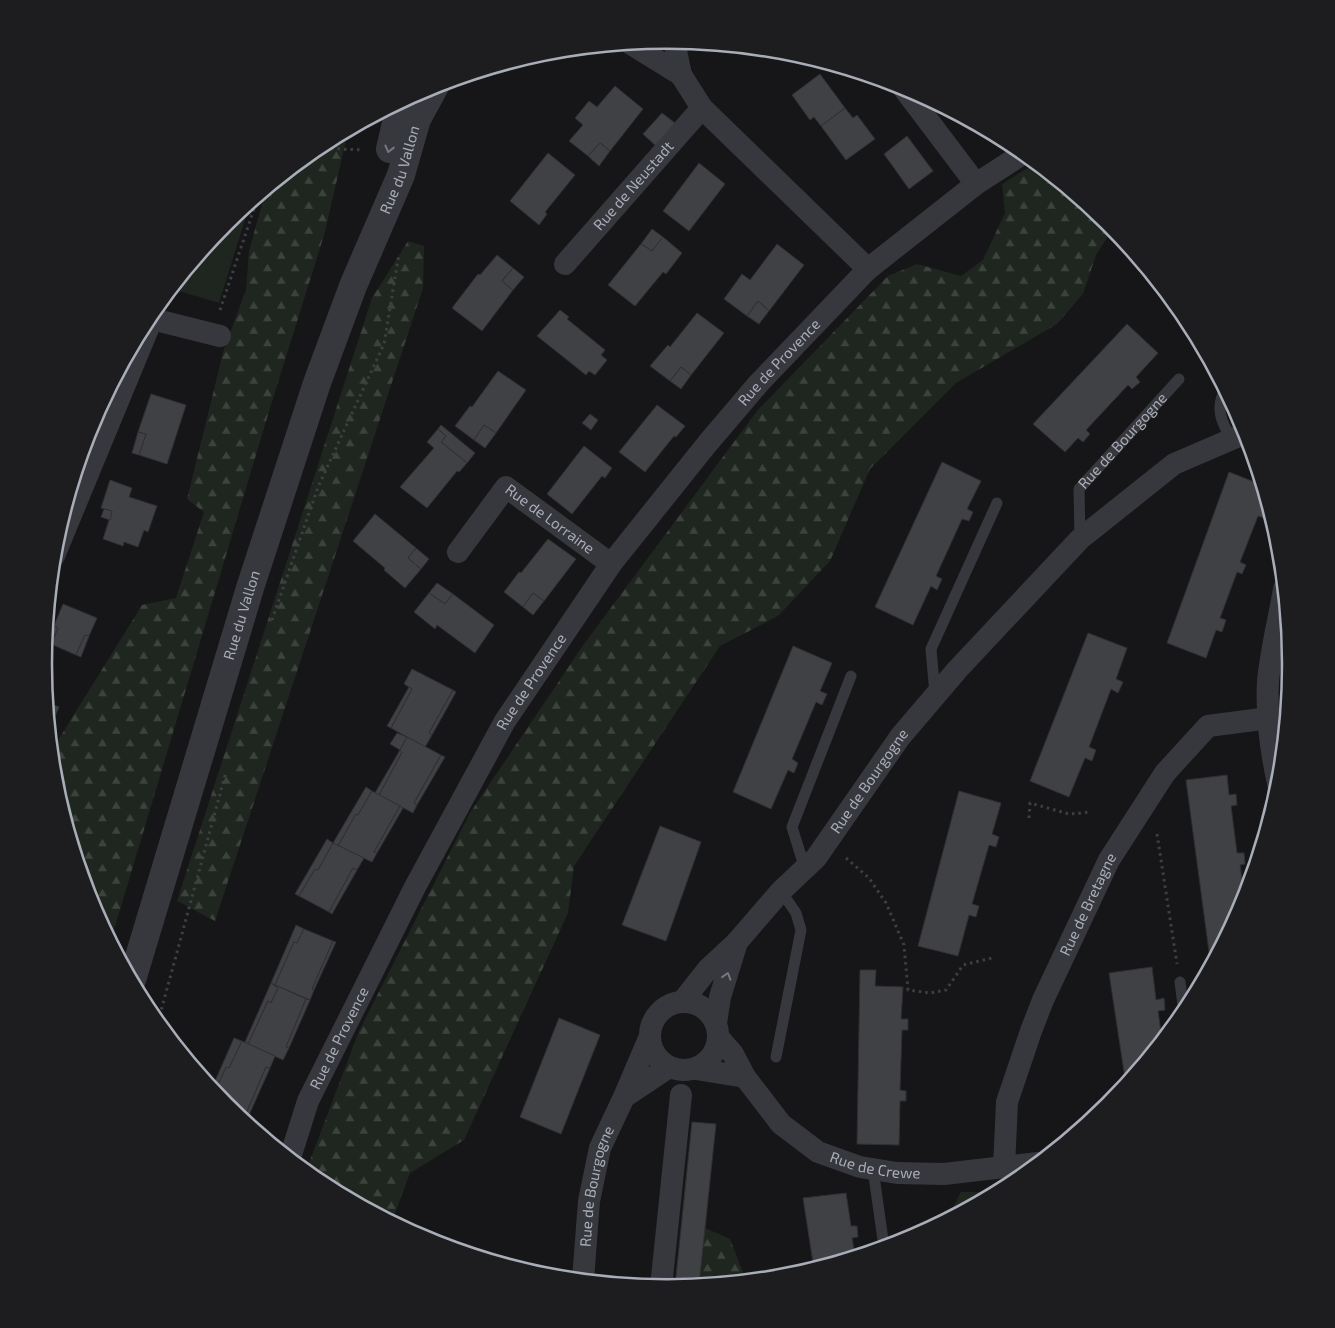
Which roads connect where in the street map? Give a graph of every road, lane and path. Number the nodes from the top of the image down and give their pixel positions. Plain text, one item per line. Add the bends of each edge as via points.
1 (676, 49) edge
2 (640, 50) edge
3 (681, 75) junction
4 (429, 97) edge
5 (913, 100) edge
6 (702, 108) junction
7 (400, 110) edge
8 (332, 148) edge
9 (389, 150) junction
10 (1017, 158) edge
11 (976, 184) junction
12 (255, 208) edge
13 (400, 246) dead end
14 (366, 255) junction
15 (565, 264) dead end
16 (868, 269) junction
17 (157, 320) edge
18 (216, 335) joint
19 (140, 348) edge
20 (1179, 379) dead end
21 (1221, 397) edge
22 (1239, 436) edge
23 (997, 503) dead end
24 (70, 516) edge
25 (1080, 538) junction
26 (458, 552) dead end
27 (611, 564) junction
28 (1280, 613) edge
29 (270, 625) dead end
30 (851, 676) dead end
31 (935, 696) junction
32 (1278, 714) edge
33 (228, 766) dead end
34 (1274, 766) edge
35 (1091, 812) dead end
36 (1138, 816) junction
37 (1029, 818) dead end
38 (827, 842) junction
39 (805, 869) junction
40 (781, 891) junction
41 (737, 942) junction
42 (992, 958) dead end
43 (135, 971) edge
44 (1180, 982) joint
45 (1182, 1001) edge
46 (682, 1002) junction
47 (161, 1013) edge
48 (717, 1030) junction
49 (650, 1036) junction
50 (776, 1057) dead end
51 (669, 1067) junction
52 (696, 1069) junction
53 (745, 1077) junction
54 (681, 1095) dead end
55 (624, 1097) junction
56 (292, 1151) edge
57 (1025, 1165) edge
58 (1004, 1167) junction
59 (873, 1169) junction
60 (883, 1240) edge
61 (584, 1273) edge
62 (662, 1279) edge

1 - 3 street
2 - 3 street
3 - 6 street
4 - 14 street, Rue du Vallon via 417,119 402,175
5 - 11 street
6 - 15 street, Rue de Neustadt
6 - 16 street
7 -> 9 street, Rue du Vallon
8 - 9 path
9 - 14 street, Rue du Vallon
10 - 11 street, Rue de Provence
11 - 16 street, Rue de Provence
12 - 18 path
13 - 29 path via 384,344 318,487
14 - 43 street, Rue du Vallon via 317,382 256,569
16 - 27 street, Rue de Provence via 759,384
17 - 18 street
19 - 24 street
20 - 25 lane, Rue de Bourgogne via 1079,488
21 - 22 lane, Rue de Bourgogne via 1222,423
22 - 25 street, Rue de Bourgogne via 1174,464
23 - 31 lane via 931,649
25 - 31 street, Rue de Bourgogne
26 - 27 street, Rue de Lorraine via 506,487
27 - 56 street, Rue de Provence via 495,738 308,1101
28 - 32 street via 1268,682
30 - 39 lane via 792,827
31 - 38 street, Rue de Bourgogne via 900,737
32 - 34 street
32 - 36 street, Rue de Bretagne via 1208,726 1165,773
33 - 47 path
35 - 37 path via 1069,814 1030,804
36 - 44 path via 1156,834
36 - 58 street, Rue de Bretagne via 1109,860 1034,1023 1007,1102
38 - 39 street, Rue de Bourgogne
38 - 42 path via 869,878 886,903 904,945 908,990 930,993 946,990 963,965
39 - 40 street, Rue de Bourgogne
40 - 41 street, Rue de Bourgogne
40 - 50 lane via 796,914 801,930
41 - 46 street, Rue de Bourgogne via 708,969
48 -> 41 street, Rue de Bourgogne via 720,997
44 - 45 lane
46 - 48 street via 693,1003 711,1014
46 - 49 street via 672,1004 656,1017
48 - 52 street via 717,1048 705,1064
48 - 53 street, Rue de Crewe
49 - 51 street via 655,1054
49 - 55 street, Rue de Bourgogne
51 - 52 street via 687,1071
51 - 55 street
52 - 53 street
53 - 59 street, Rue de Crewe via 781,1124 818,1152
54 - 62 street
55 - 61 street, Rue de Bourgogne via 600,1148 589,1201
57 - 58 street, Rue de Crewe
58 - 59 street, Rue de Crewe via 944,1174
59 - 60 lane

